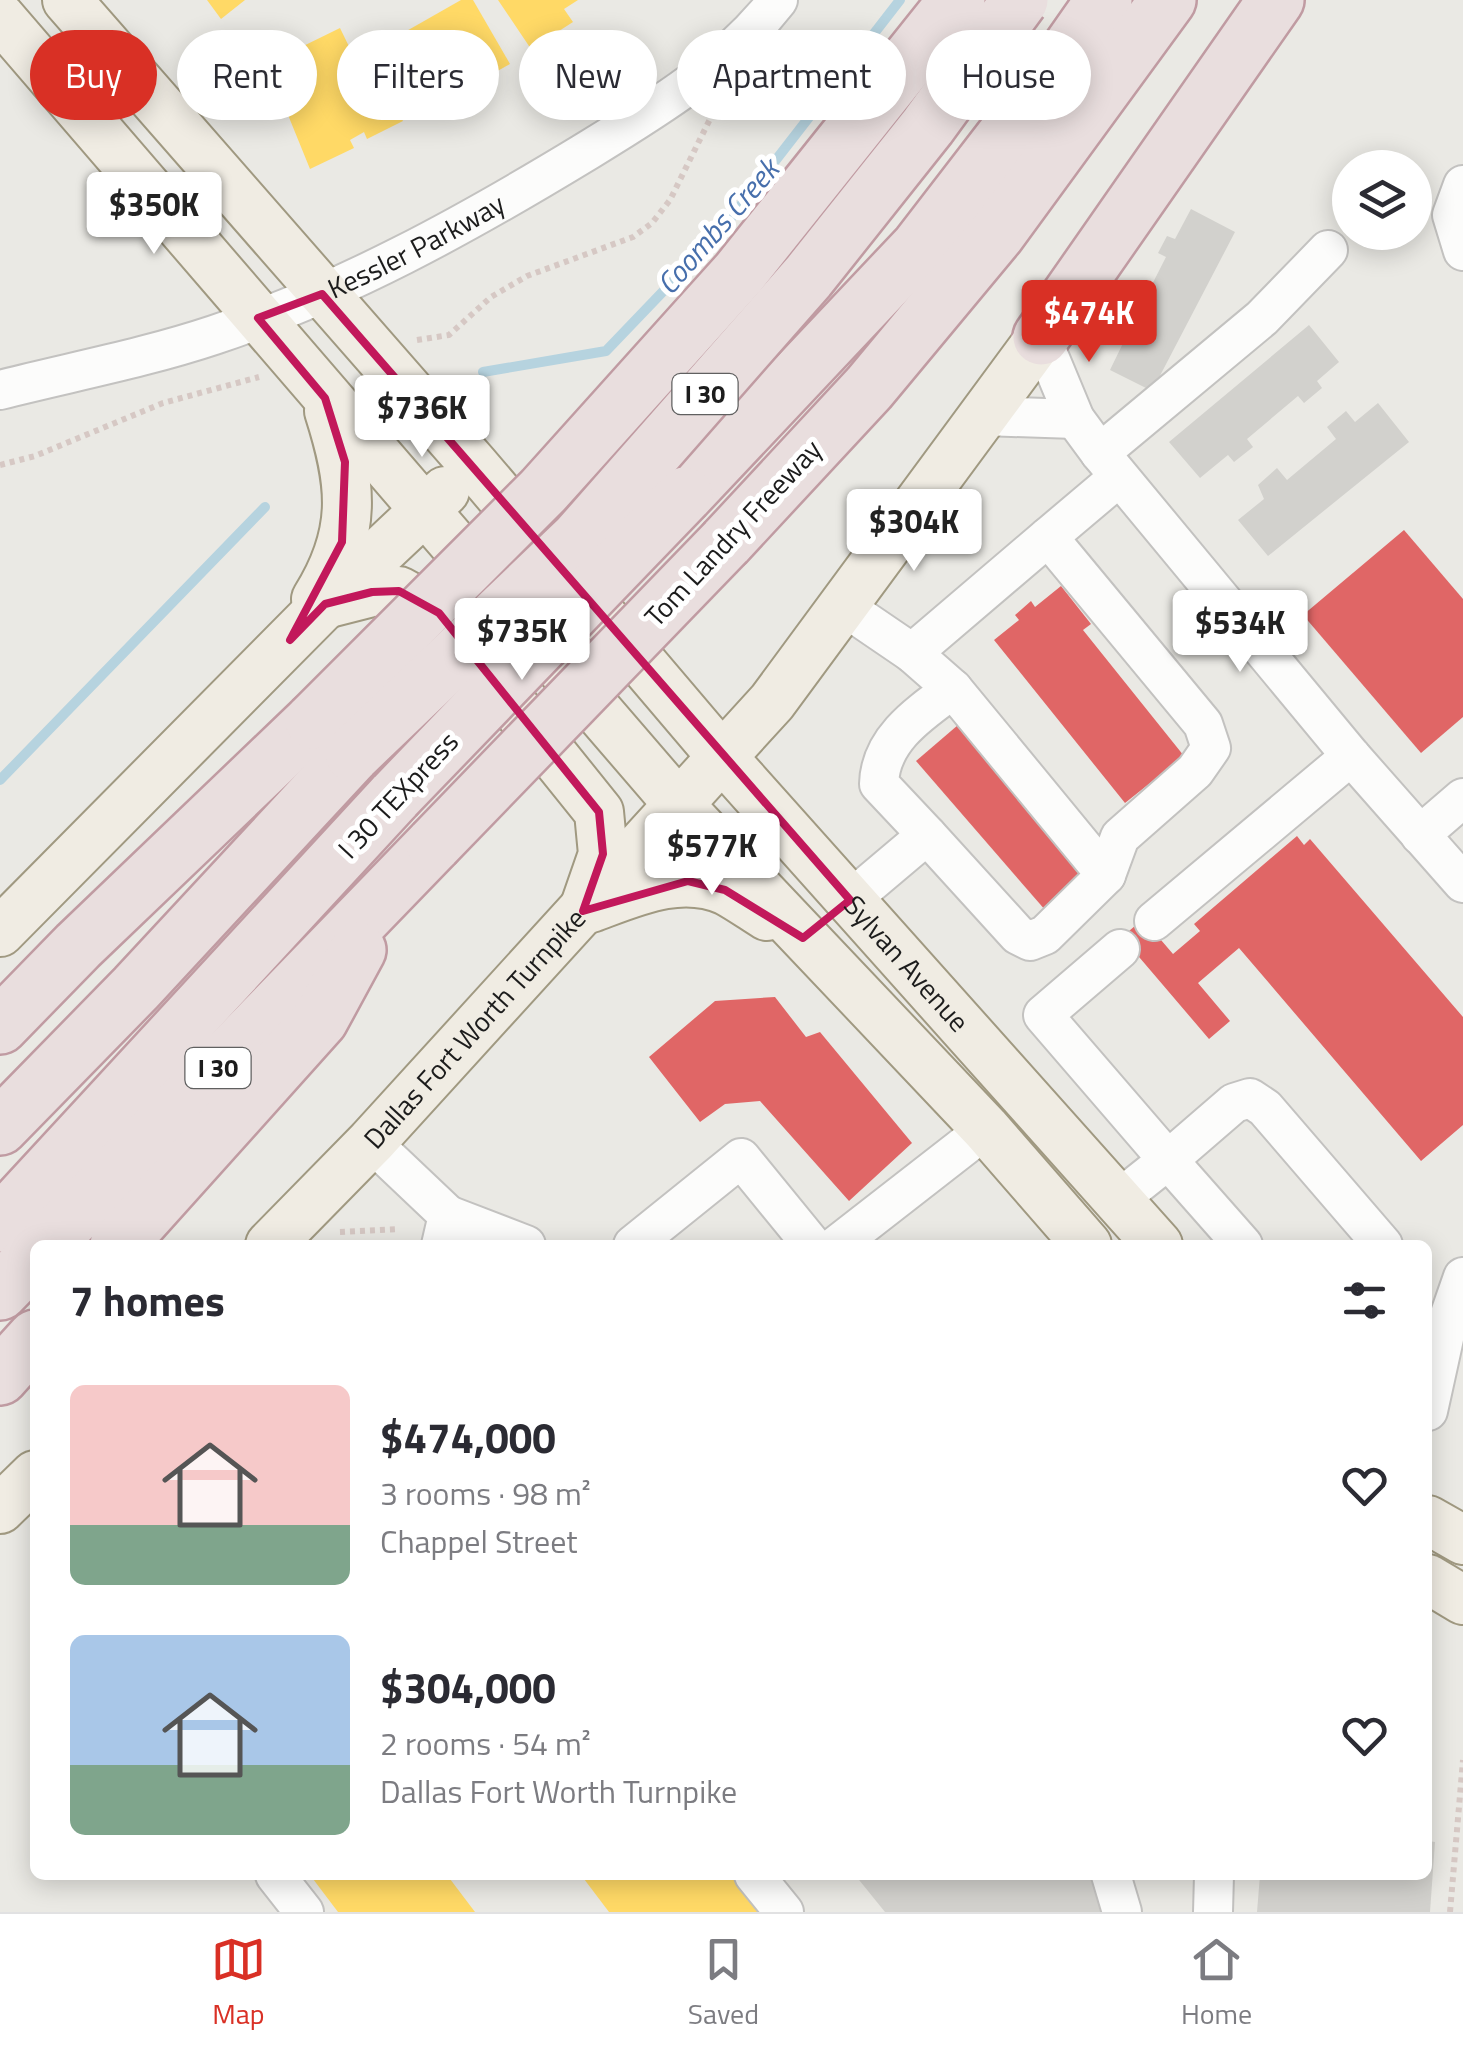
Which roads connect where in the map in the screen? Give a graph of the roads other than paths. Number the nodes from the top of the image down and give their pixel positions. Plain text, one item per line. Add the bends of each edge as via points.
1 (67, 0) edge
2 (778, 0) edge
3 (957, 0) edge
4 (1020, 0) edge
5 (1104, 0) edge
6 (1168, 0) edge
7 (1276, 0) edge
8 (0, 17) edge
9 (1463, 185) edge
10 (1328, 250) dead end
11 (1463, 252) edge
12 (322, 294) junction
13 (258, 318) junction
14 (1041, 338) junction
15 (0, 390) edge
16 (325, 398) junction
17 (983, 416) junction
18 (1075, 419) junction
19 (474, 464) junction
20 (1110, 465) junction
21 (424, 512) junction
22 (1048, 537) junction
23 (325, 604) junction
24 (842, 606) junction
25 (290, 640) junction
26 (912, 652) junction
27 (953, 688) junction
28 (333, 738) junction
29 (1351, 756) junction
30 (723, 758) junction
31 (1463, 798) edge
32 (679, 804) junction
33 (927, 835) junction
34 (1420, 835) junction
35 (1106, 875) junction
36 (1463, 884) edge
37 (390, 890) junction
38 (850, 900) junction
39 (583, 911) junction
40 (1154, 921) dead end
41 (0, 932) edge
42 (803, 938) junction
43 (1120, 950) dead end
44 (0, 1026) edge
45 (0, 1127) edge
46 (986, 1129) junction
47 (371, 1142) junction
48 (1168, 1160) junction
49 (1119, 1200) junction
50 (0, 1224) edge
51 (445, 1230) edge
52 (51, 1240) edge
53 (122, 1240) edge
54 (275, 1240) edge
55 (499, 1240) edge
56 (639, 1240) edge
57 (808, 1240) edge
58 (844, 1240) edge
59 (1083, 1240) edge
60 (1154, 1240) edge
61 (1239, 1240) edge
62 (1379, 1240) edge
63 (30, 1261) edge
64 (1463, 1277) edge
65 (0, 1292) edge
66 (1438, 1308) edge
67 (30, 1344) edge
68 (1432, 1370) edge
69 (0, 1377) edge
70 (30, 1480) edge
71 (0, 1508) edge
72 (1432, 1522) edge
73 (1463, 1540) edge
74 (1432, 1581) edge
75 (1463, 1600) edge
76 (280, 1880) edge
77 (758, 1880) edge
78 (1112, 1880) edge
79 (1214, 1880) edge
80 (304, 1912) edge
81 (784, 1912) edge
82 (1122, 1912) edge
83 (1213, 1912) edge

1 - 12 main road, Sylvan Avenue
2 - 12 street, Kessler Parkway via 755,30 693,84 481,216
3 - 28 highway, bridge via 740,272
4 - 28 highway, I 30, bridge via 808,276 591,524
5 - 50 highway, I 30 TEXpress, bridge via 919,247 395,796
6 - 37 highway, Tom Landry Freeway / I 30, bridge via 996,234 870,388
7 - 14 highway
8 - 13 main road, Sylvan Avenue
9 - 11 street via 1452,216
10 - 20 street
12 - 13 street, Kessler Parkway
12 - 19 main road, Sylvan Avenue
13 - 15 street, Kessler Parkway
13 - 16 main road, Sylvan Avenue
14 - 17 main road, Dallas Fort Worth Turnpike
14 - 18 street
16 - 21 main road, Sylvan Avenue
16 - 25 main road via 346,462 349,506 328,581
17 - 18 street
17 - 24 main road, Dallas Fort Worth Turnpike
18 - 20 street
19 - 21 main road
19 - 30 main road, Sylvan Avenue
20 - 22 street
20 - 29 street
21 - 23 main road
21 - 32 main road, Sylvan Avenue
22 - 26 street
22 - 35 street via 1203,724 1211,748 1196,771 1120,837
23 - 25 main road
23 - 39 main road via 399,591 439,613 600,812 603,854
24 - 26 street
24 - 30 main road, Dallas Fort Worth Turnpike
25 - 41 main road
26 - 27 street
27 - 33 street via 914,718 880,762 879,784
27 - 35 street
28 - 44 highway via 78,946
28 - 45 highway, I 30 via 136,988
29 - 34 street
29 - 40 street
30 - 32 main road, Dallas Fort Worth Turnpike
30 - 38 main road, Sylvan Avenue
31 - 34 street
32 - 39 main road, Dallas Fort Worth Turnpike
32 - 42 main road, Sylvan Avenue
33 - 35 street via 1030,941
33 - 38 street
34 - 36 street
37 - 52 highway, Tom Landry Freeway / I 30
37 - 53 highway via 320,1020
38 - 42 main road
38 - 49 main road, Sylvan Avenue
39 - 42 main road via 648,887 688,882 725,890
39 - 47 main road, Dallas Fort Worth Turnpike
42 - 46 main road, Sylvan Avenue
43 - 48 street via 1043,1015
46 - 58 street
46 - 59 main road, Sylvan Avenue
47 - 51 street
47 - 54 main road, Dallas Fort Worth Turnpike
48 - 49 street
48 - 61 street
48 - 62 street via 1234,1103 1250,1098
49 - 60 main road, Sylvan Avenue
51 - 55 street
56 - 57 street via 741,1158
63 - 65 highway
64 - 66 street
66 - 68 street
67 - 69 highway
70 - 71 main road
72 - 73 main road
74 - 75 main road
76 - 80 street
77 - 81 street
78 - 82 street
79 - 83 street

